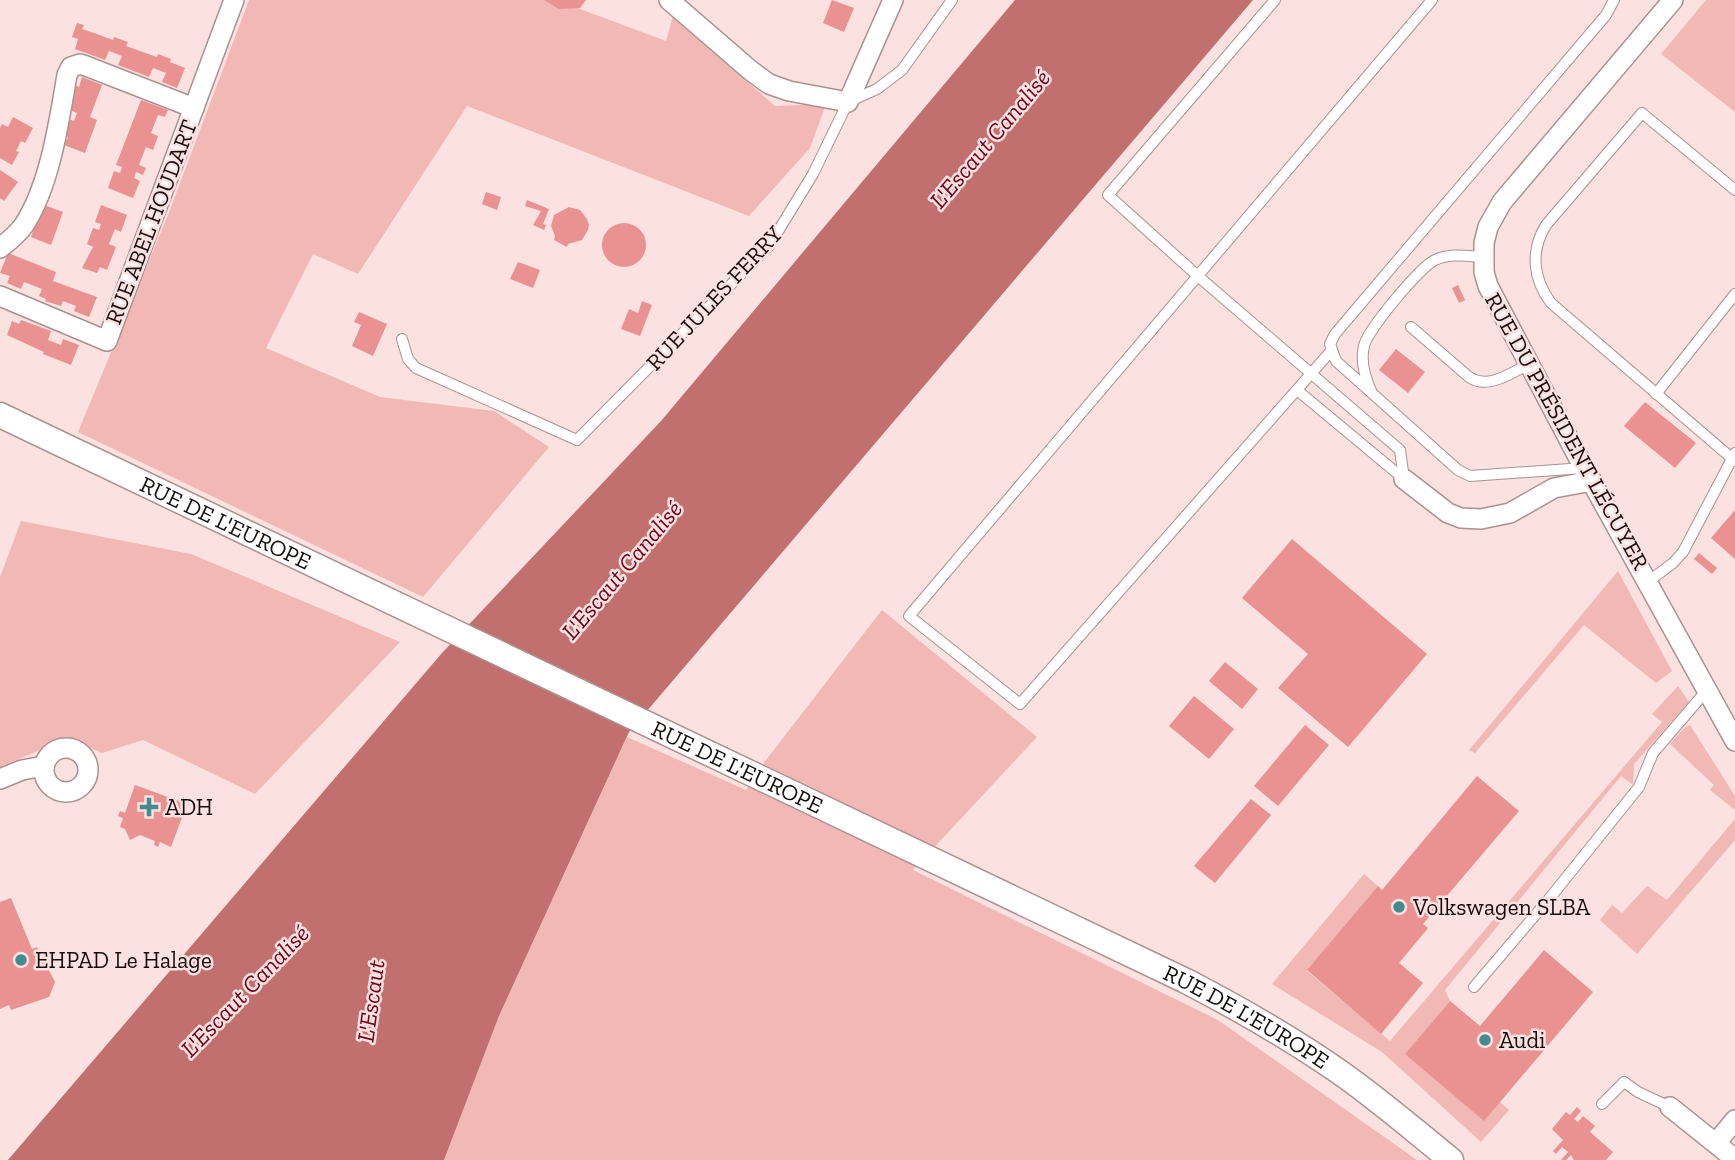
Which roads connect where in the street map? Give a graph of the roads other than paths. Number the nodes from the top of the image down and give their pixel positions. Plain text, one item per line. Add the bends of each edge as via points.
1 (234, 0) edge
2 (670, 0) edge
3 (893, 0) edge
4 (952, 0) edge
5 (1275, 0) edge
6 (1432, 0) edge
7 (1614, 0) edge
8 (1674, 0) edge
9 (848, 102) junction
10 (194, 108) junction
11 (1735, 190) edge
12 (0, 248) edge
13 (1483, 257) junction
14 (1199, 277) junction
15 (1735, 294) edge
16 (0, 296) edge
17 (1411, 327) dead end
18 (402, 339) dead end
19 (1331, 351) junction
20 (1529, 364) junction
21 (1311, 374) junction
22 (1297, 390) junction
23 (1656, 394) junction
24 (1374, 396) junction
25 (0, 415) edge
26 (1734, 457) edge
27 (1588, 475) junction
28 (1404, 479) junction
29 (1649, 581) junction
30 (1707, 690) junction
31 (1735, 740) edge
32 (44, 766) dead end
33 (0, 779) edge
34 (1474, 987) dead end
35 (1602, 1104) dead end
36 (1670, 1107) joint
37 (1735, 1120) edge
38 (1716, 1143) junction
39 (1735, 1159) edge
40 (1451, 1160) edge

1 - 10 street
2 - 9 street via 769,83
3 - 9 street
4 - 9 lane via 902,70 877,89
5 - 14 lane via 1108,195
6 - 14 lane
7 - 19 lane via 1335,334
8 - 13 street, RUE DU PRÉSIDENT LÉCUYER via 1502,202 1488,226
9 - 18 lane, RUE JULES FERRY via 813,174 769,246 577,440 415,368
10 - 12 street, RUE ABEL HOUDART via 86,66 72,67 39,191 23,226
10 - 16 street, RUE ABEL HOUDART via 107,341
11 - 23 lane via 1642,113 1541,234 1535,261 1545,295
13 - 20 street, RUE DU PRÉSIDENT LÉCUYER via 1488,286
13 - 24 lane via 1448,256 1428,264 1371,330 1363,363
14 - 21 lane
14 - 22 lane via 909,616 1020,704
15 - 23 lane
17 - 20 lane via 1478,382
19 - 21 lane
19 - 24 lane
20 - 27 street, RUE DU PRÉSIDENT LÉCUYER
21 - 22 lane
21 - 28 lane via 1399,450
22 - 28 lane
23 - 26 lane
24 - 27 lane via 1470,476
25 - 40 street, RUE DE L'EUROPE via 1166,971 1295,1042
26 - 29 lane via 1683,552
27 - 28 street via 1510,513 1481,519 1448,513
27 - 29 street, RUE DU PRÉSIDENT LÉCUYER
29 - 30 street, RUE DU PRÉSIDENT LÉCUYER
30 - 31 street, RUE DU PRÉSIDENT LÉCUYER
30 - 34 lane via 1653,753 1639,787
32 - 33 street
35 - 36 lane via 1624,1082
36 - 38 street
37 - 38 street
38 - 39 street

